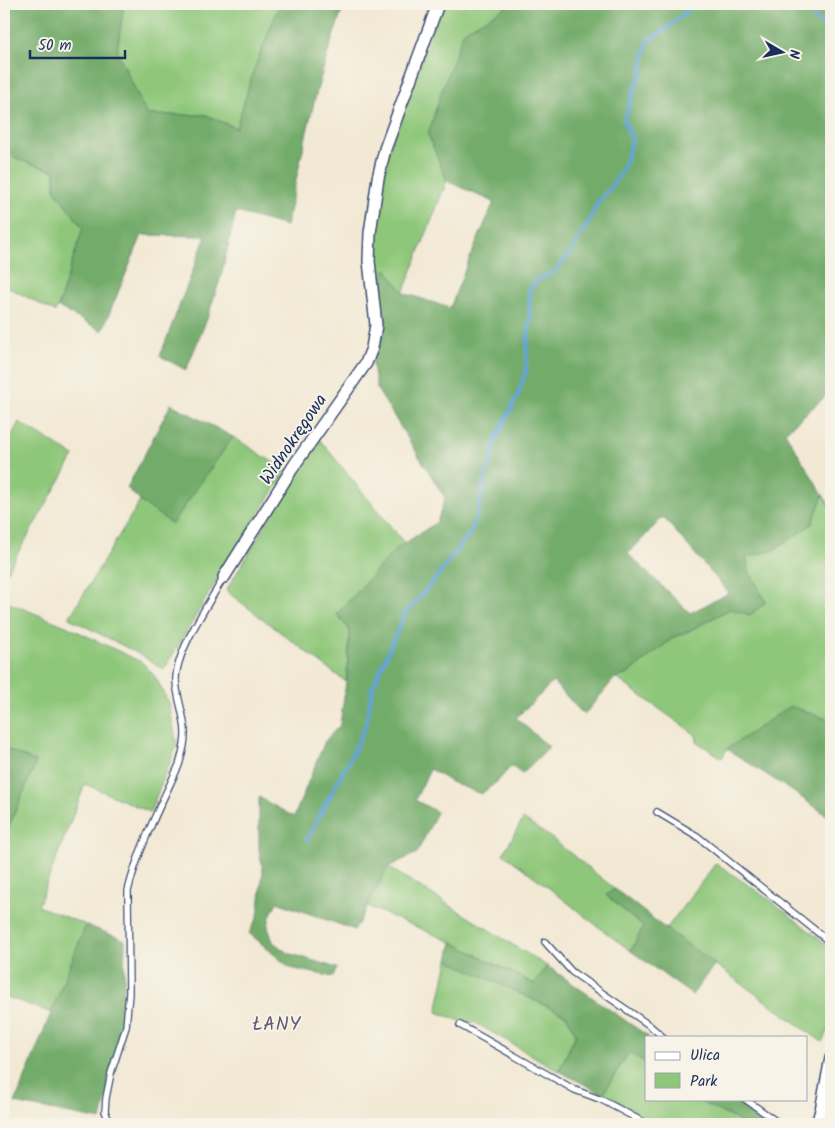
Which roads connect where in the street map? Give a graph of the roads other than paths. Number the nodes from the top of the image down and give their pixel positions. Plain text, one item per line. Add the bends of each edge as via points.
1 (438, 4) edge
2 (224, 577) joint
3 (657, 812) dead end
4 (545, 942) dead end
5 (831, 943) edge
6 (460, 1025) dead end
7 (662, 1036) edge
8 (831, 1058) edge
9 (746, 1100) edge
10 (822, 1118) edge
11 (110, 1124) edge
12 (647, 1124) edge
13 (780, 1124) edge

1 - 2 street, Widnokręgowa via 385,150 378,178 370,233 376,325 372,348 366,364 296,464
2 - 11 lane, Widnokręgowa via 179,660 176,680 185,725 183,752 128,891 129,993 126,1027 111,1073 106,1104
3 - 5 lane via 697,836
4 - 7 lane via 572,972
6 - 12 lane via 575,1090
8 - 10 street
9 - 13 lane

